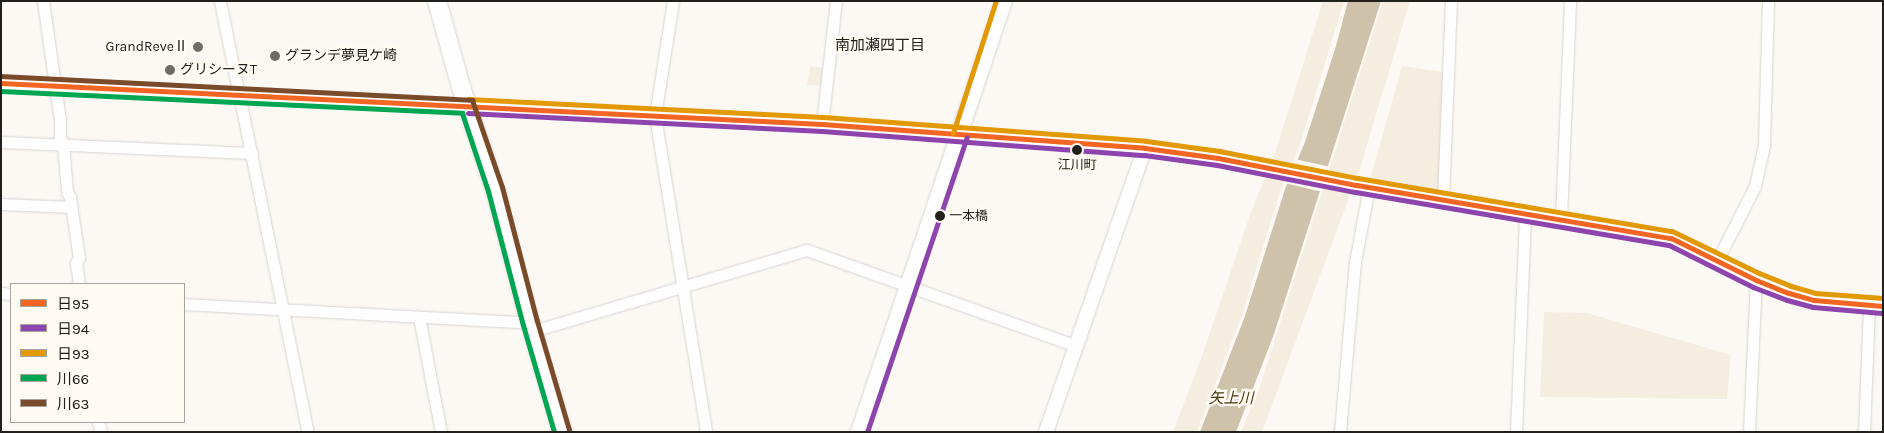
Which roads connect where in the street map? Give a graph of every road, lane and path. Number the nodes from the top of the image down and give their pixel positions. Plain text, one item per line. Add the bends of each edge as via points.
1 (43, 1) edge
2 (220, 1) edge
3 (437, 1) edge
4 (673, 1) edge
5 (836, 1) edge
6 (1004, 1) edge
7 (1451, 1) edge
8 (1570, 1) edge
9 (1768, 1) edge
10 (1, 83) edge
11 (55, 85) junction
12 (240, 95) junction
13 (468, 106) junction
14 (654, 116) junction
15 (822, 124) junction
16 (960, 135) junction
17 (1, 142) edge
18 (63, 146) junction
19 (1145, 148) junction
20 (252, 153) junction
21 (1363, 186) junction
22 (1443, 199) junction
23 (1, 204) edge
24 (71, 207) junction
25 (1524, 213) junction
26 (1561, 218) junction
27 (1717, 261) junction
28 (1756, 280) junction
29 (79, 283) edge
30 (683, 287) junction
31 (907, 287) junction
32 (185, 304) edge
33 (1876, 306) edge
34 (284, 309) junction
35 (419, 317) junction
36 (532, 327) junction
37 (1076, 346) junction
38 (308, 432) edge
39 (441, 432) edge
40 (562, 432) edge
41 (706, 432) edge
42 (859, 432) edge
43 (1046, 432) edge
44 (1340, 432) edge
45 (1516, 432) edge
46 (1748, 432) edge
47 (1864, 432) edge

1 - 11 street
2 - 12 street
3 - 13 main road
4 - 14 street
5 - 15 street
6 - 16 main road
7 - 22 street
8 - 26 street
9 - 27 street via 1764,145 1755,186
10 - 11 street
11 - 12 street
11 - 18 street
12 - 13 street
12 - 20 street
13 - 14 street
13 - 36 main road via 495,189
14 - 15 street
14 - 30 street
15 - 16 street
16 - 19 street
16 - 31 main road
17 - 18 street
18 - 20 street
18 - 24 street
19 - 21 street
19 - 37 street
20 - 34 street
21 - 22 street
21 - 44 street
22 - 25 street
23 - 24 street
24 - 29 street via 79,258 76,263
25 - 26 street
25 - 45 street
26 - 27 street via 1671,238
27 - 28 street
28 - 33 street via 1814,300
28 - 46 street
30 - 31 street via 806,250
30 - 36 street
30 - 41 street
31 - 37 street
31 - 42 main road
32 - 34 street
33 - 47 street
34 - 35 street
34 - 38 street
35 - 36 street
35 - 39 street
36 - 40 main road
37 - 43 street

